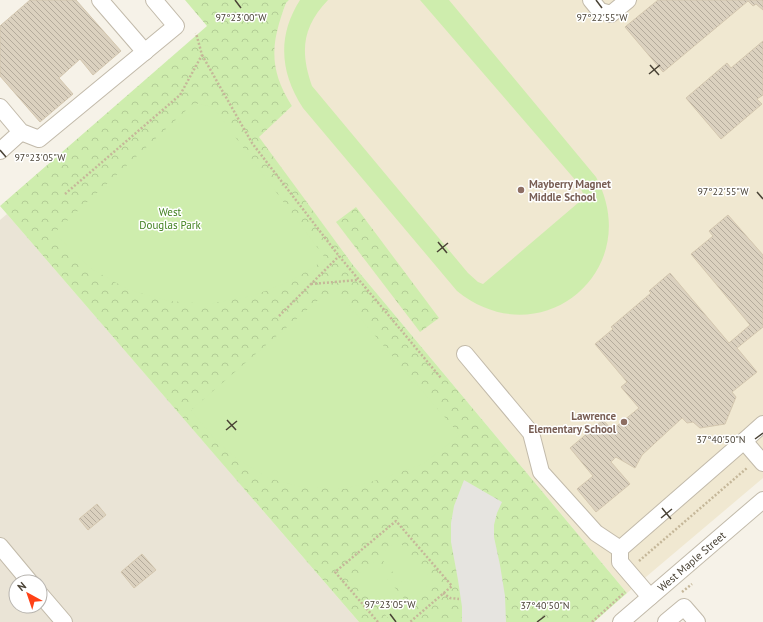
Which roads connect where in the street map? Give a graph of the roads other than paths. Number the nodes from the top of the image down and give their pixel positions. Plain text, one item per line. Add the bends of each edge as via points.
1 (100, 0) edge
2 (154, 0) edge
3 (591, 0) edge
4 (628, 0) edge
5 (144, 52) junction
6 (0, 107) edge
7 (21, 132) junction
8 (0, 151) edge
9 (465, 354) dead end
10 (763, 424) edge
11 (744, 441) junction
12 (761, 460) edge
13 (763, 500) edge
14 (0, 546) edge
15 (620, 549) junction
16 (23, 574) edge
17 (650, 597) junction
18 (48, 603) edge
19 (64, 622) edge
20 (620, 622) edge
21 (666, 622) edge
22 (697, 622) edge

1 - 5 street
2 - 5 street via 176,26
3 - 4 street via 600,11 611,14
5 - 7 street via 39,140
6 - 7 street
7 - 8 street
9 - 15 street via 532,433 541,472 596,533
10 - 11 street
11 - 12 street
11 - 15 street
13 - 17 street, West Maple Street
14 - 16 street
15 - 17 street via 620,562
17 - 20 street, West Maple Street
18 - 19 street
21 - 22 street via 684,607

